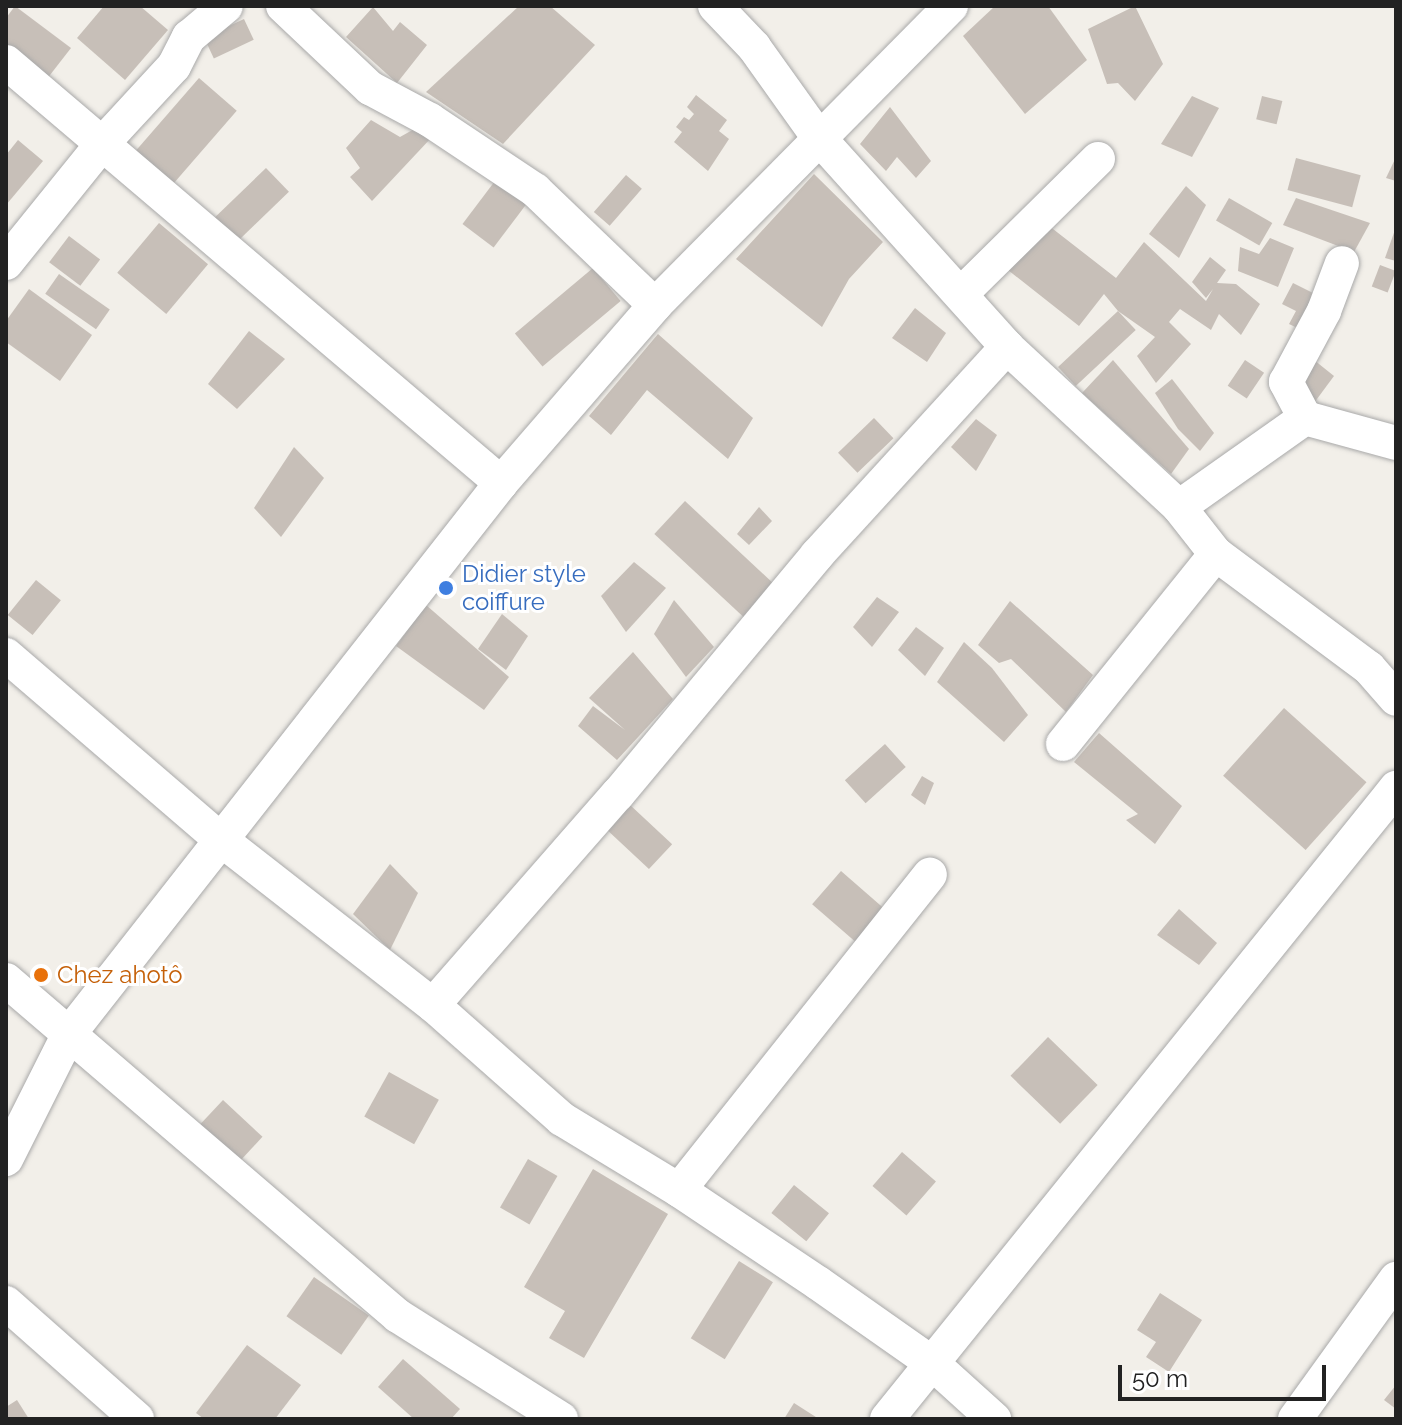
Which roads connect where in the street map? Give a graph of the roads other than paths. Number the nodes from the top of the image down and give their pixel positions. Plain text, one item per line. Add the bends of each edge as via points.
1 (226, 6) edge
2 (283, 6) edge
3 (715, 6) edge
4 (951, 6) edge
5 (6, 62) edge
6 (819, 138) junction
7 (102, 144) junction
8 (1098, 159) dead end
9 (6, 263) edge
10 (1342, 263) dead end
11 (962, 293) junction
12 (655, 305) junction
13 (1007, 347) junction
14 (1305, 418) junction
15 (1396, 443) edge
16 (501, 483) junction
17 (1179, 507) junction
18 (1216, 554) junction
19 (6, 655) edge
20 (1396, 699) edge
21 (1063, 744) dead end
22 (1396, 788) edge
23 (219, 838) junction
24 (930, 875) dead end
25 (6, 980) edge
26 (433, 1005) junction
27 (69, 1034) junction
28 (6, 1159) edge
29 (679, 1190) junction
30 (1396, 1279) edge
31 (6, 1303) edge
32 (932, 1363) junction
33 (137, 1419) edge
34 (561, 1419) edge
35 (887, 1419) edge
36 (994, 1419) edge
37 (1295, 1419) edge

1 - 7 street via 189,37 174,66
2 - 12 street via 370,88 430,120 535,190
3 - 6 street via 754,47
4 - 6 street
5 - 7 street
6 - 11 street
6 - 12 street
7 - 9 street
7 - 16 street
8 - 11 street
10 - 14 street via 1324,311 1288,376 1287,389
11 - 13 street
12 - 16 street
13 - 17 street
13 - 26 street via 817,555
14 - 15 street
14 - 17 street
16 - 23 street
17 - 18 street
18 - 20 street via 1369,668
18 - 21 street
19 - 23 street
22 - 32 street
23 - 26 street
23 - 27 street
24 - 29 street
25 - 27 street
26 - 29 street via 562,1119
27 - 28 street
27 - 34 street via 398,1316
29 - 32 street
30 - 37 street
31 - 33 street
32 - 35 street
32 - 36 street

